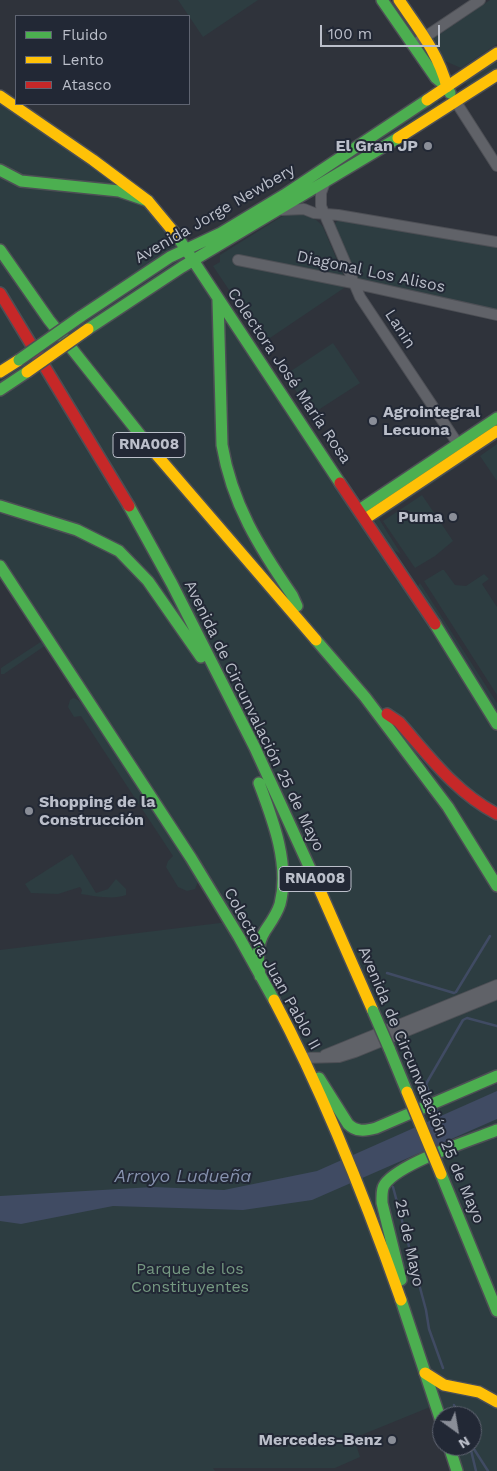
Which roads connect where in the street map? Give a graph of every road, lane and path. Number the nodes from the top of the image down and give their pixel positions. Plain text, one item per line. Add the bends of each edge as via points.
1 (382, 0) edge
2 (399, 0) edge
3 (480, 0) edge
4 (424, 38) junction
5 (412, 45) junction
6 (497, 53) edge
7 (497, 75) edge
8 (447, 87) junction
9 (0, 96) edge
10 (456, 102) junction
11 (497, 166) edge
12 (0, 170) edge
13 (325, 182) junction
14 (148, 201) junction
15 (280, 210) junction
16 (324, 215) junction
17 (497, 242) edge
18 (186, 248) junction
19 (0, 250) edge
20 (194, 260) junction
21 (238, 260) dead end
22 (353, 283) junction
23 (0, 293) edge
24 (218, 300) junction
25 (497, 315) edge
26 (0, 372) edge
27 (0, 390) edge
28 (497, 418) edge
29 (497, 431) edge
30 (461, 448) junction
31 (0, 506) edge
32 (362, 514) junction
33 (0, 566) edge
34 (309, 631) junction
35 (223, 684) junction
36 (365, 697) junction
37 (497, 724) edge
38 (255, 748) junction
39 (497, 814) edge
40 (497, 886) edge
41 (260, 976) junction
42 (497, 985) edge
43 (497, 994) edge
44 (319, 1057) junction
45 (303, 1058) junction
46 (497, 1076) edge
47 (497, 1130) edge
48 (497, 1311) edge
49 (406, 1314) junction
50 (425, 1373) junction
51 (497, 1402) edge
52 (436, 1406) edge
53 (453, 1456) edge
54 (458, 1471) edge

1 - 5 main road
2 - 4 main road
3 - 4 street
4 - 5 street
4 - 8 main road via 444,72
5 - 8 main road via 436,78
6 - 8 main road, Avenida Jorge Newbery
7 - 10 main road, Avenida Jorge Newbery
8 - 10 main road
8 - 18 main road, Avenida Jorge Newbery via 258,211 221,233
9 - 14 main road, Colectora José María Rosa
10 - 11 street
10 - 13 main road, Avenida Jorge Newbery
12 - 14 main road via 21,181 119,191
13 - 15 main road, Avenida Jorge Newbery
13 - 16 street, Lanin via 320,199
14 - 18 main road, Colectora José María Rosa
15 - 16 street via 304,209
15 - 20 main road, Avenida Jorge Newbery
16 - 17 street
16 - 22 street, Lanin
18 - 20 main road, Colectora José María Rosa
18 - 26 main road, Avenida Jorge Newbery, bridge
19 - 34 main road, RNA008 via 49,320 126,418
20 - 24 main road, Colectora José María Rosa
20 - 27 main road, Avenida Jorge Newbery, bridge
21 - 22 street, Diagonal Los Alisos
22 - 25 street, Diagonal Los Alisos
22 - 30 street, Lanin
23 - 35 main road, Avenida de Circunvalación 25 de Mayo / RNA008 via 115,481
24 - 32 main road, Colectora José María Rosa
24 - 34 main road via 224,465 250,529 292,595
28 - 30 main road
29 - 30 main road
30 - 32 main road
31 - 35 main road via 82,533 120,552 148,582 190,646
32 - 37 main road, Colectora José María Rosa
33 - 41 main road, Colectora Juan Pablo II via 170,825
34 - 36 main road, RNA008
35 - 38 main road, Avenida de Circunvalación 25 de Mayo / RNA008
36 - 39 main road via 399,722 466,794
36 - 40 main road, RNA008 via 448,807
38 - 41 main road via 258,782 267,803 280,856 282,889 276,916 264,932 258,948
38 - 48 main road, Avenida de Circunvalación 25 de Mayo / RNA008, bridge via 389,1048
41 - 45 main road, Colectora Juan Pablo II
42 - 44 street
43 - 44 street via 355,1052 339,1057
44 - 45 street
45 - 46 main road via 325,1084 346,1122 363,1130 376,1128
45 - 49 main road, Colectora Juan Pablo II via 363,1197
47 - 49 main road, 25 de Mayo via 416,1164 394,1176 382,1190
49 - 50 main road, Colectora Juan Pablo II
50 - 51 main road via 444,1385 479,1392
50 - 52 main road, Colectora Juan Pablo II
53 - 54 main road

